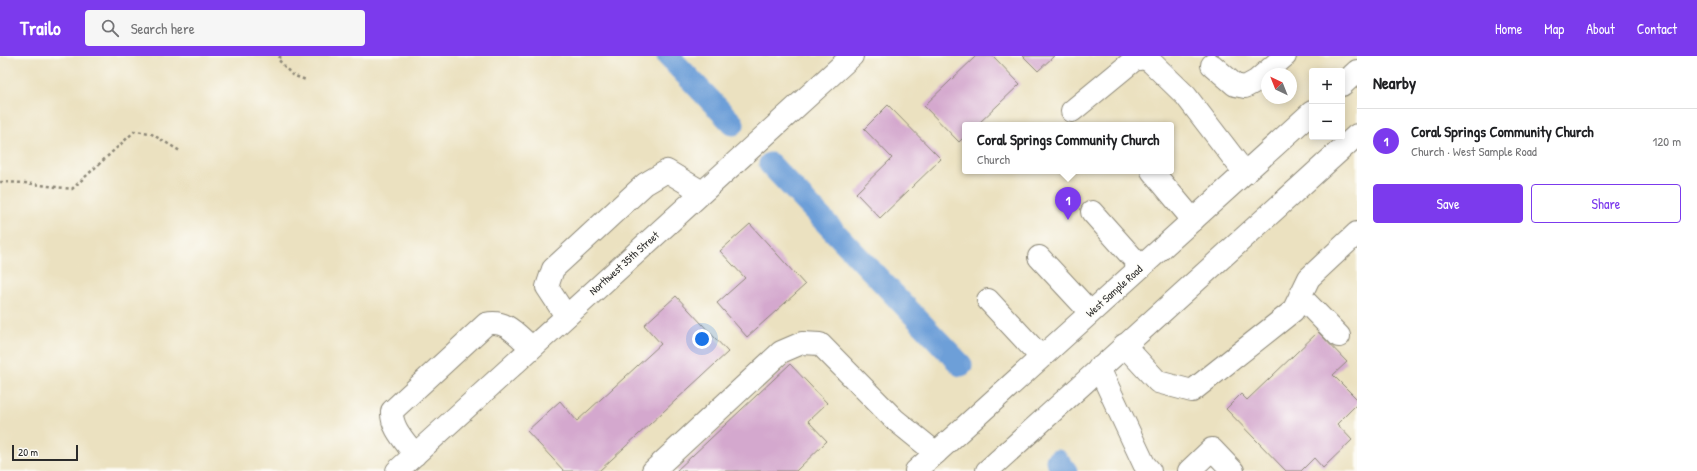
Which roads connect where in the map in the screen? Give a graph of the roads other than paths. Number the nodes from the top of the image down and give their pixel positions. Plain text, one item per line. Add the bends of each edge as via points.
1 (852, 56) edge
2 (1285, 56) edge
3 (1212, 65) dead end
4 (1357, 71) edge
5 (1345, 82) edge
6 (1072, 111) dead end
7 (1309, 115) edge
8 (1357, 135) edge
9 (1244, 173) junction
10 (1155, 174) edge
11 (702, 192) junction
12 (1092, 212) dead end
13 (1193, 220) junction
14 (1357, 233) edge
15 (1039, 257) dead end
16 (1141, 267) junction
17 (1300, 296) junction
18 (988, 300) dead end
19 (1090, 312) junction
20 (566, 316) junction
21 (1338, 336) dead end
22 (1124, 346) junction
23 (532, 348) junction
24 (1041, 357) junction
25 (1099, 368) junction
26 (936, 453) junction
27 (414, 455) junction
28 (397, 471) edge
29 (653, 471) edge
30 (916, 471) edge
31 (987, 471) edge
32 (1150, 471) edge
33 (1189, 471) edge
34 (1233, 471) edge

1 - 11 main road, Northwest 35th Street
2 - 3 main road via 1245,87 1234,85
4 - 5 main road
6 - 9 main road via 1134,60 1144,58 1186,96
7 - 9 main road, West Sample Road
8 - 22 main road
9 - 13 main road, West Sample Road
10 - 13 main road
11 - 20 main road, Northwest 35th Street
11 - 20 main road via 668,172 645,184 553,269 547,287
12 - 16 main road
13 - 16 main road, West Sample Road
14 - 17 main road via 1309,278
15 - 19 main road
16 - 19 main road, West Sample Road
17 - 21 main road
17 - 22 main road via 1293,311 1192,391 1158,382
18 - 24 main road
19 - 24 main road, West Sample Road
20 - 23 main road, Northwest 35th Street
22 - 25 main road
23 - 27 main road, Northwest 35th Street
23 - 27 main road via 506,326 495,322 486,324 392,411 394,426
24 - 26 main road, West Sample Road
25 - 31 main road
25 - 32 main road via 1144,464
26 - 29 main road via 894,419 820,344 802,343 782,352
26 - 30 main road, West Sample Road
27 - 28 main road, Northwest 35th Street
33 - 34 main road via 1212,449

